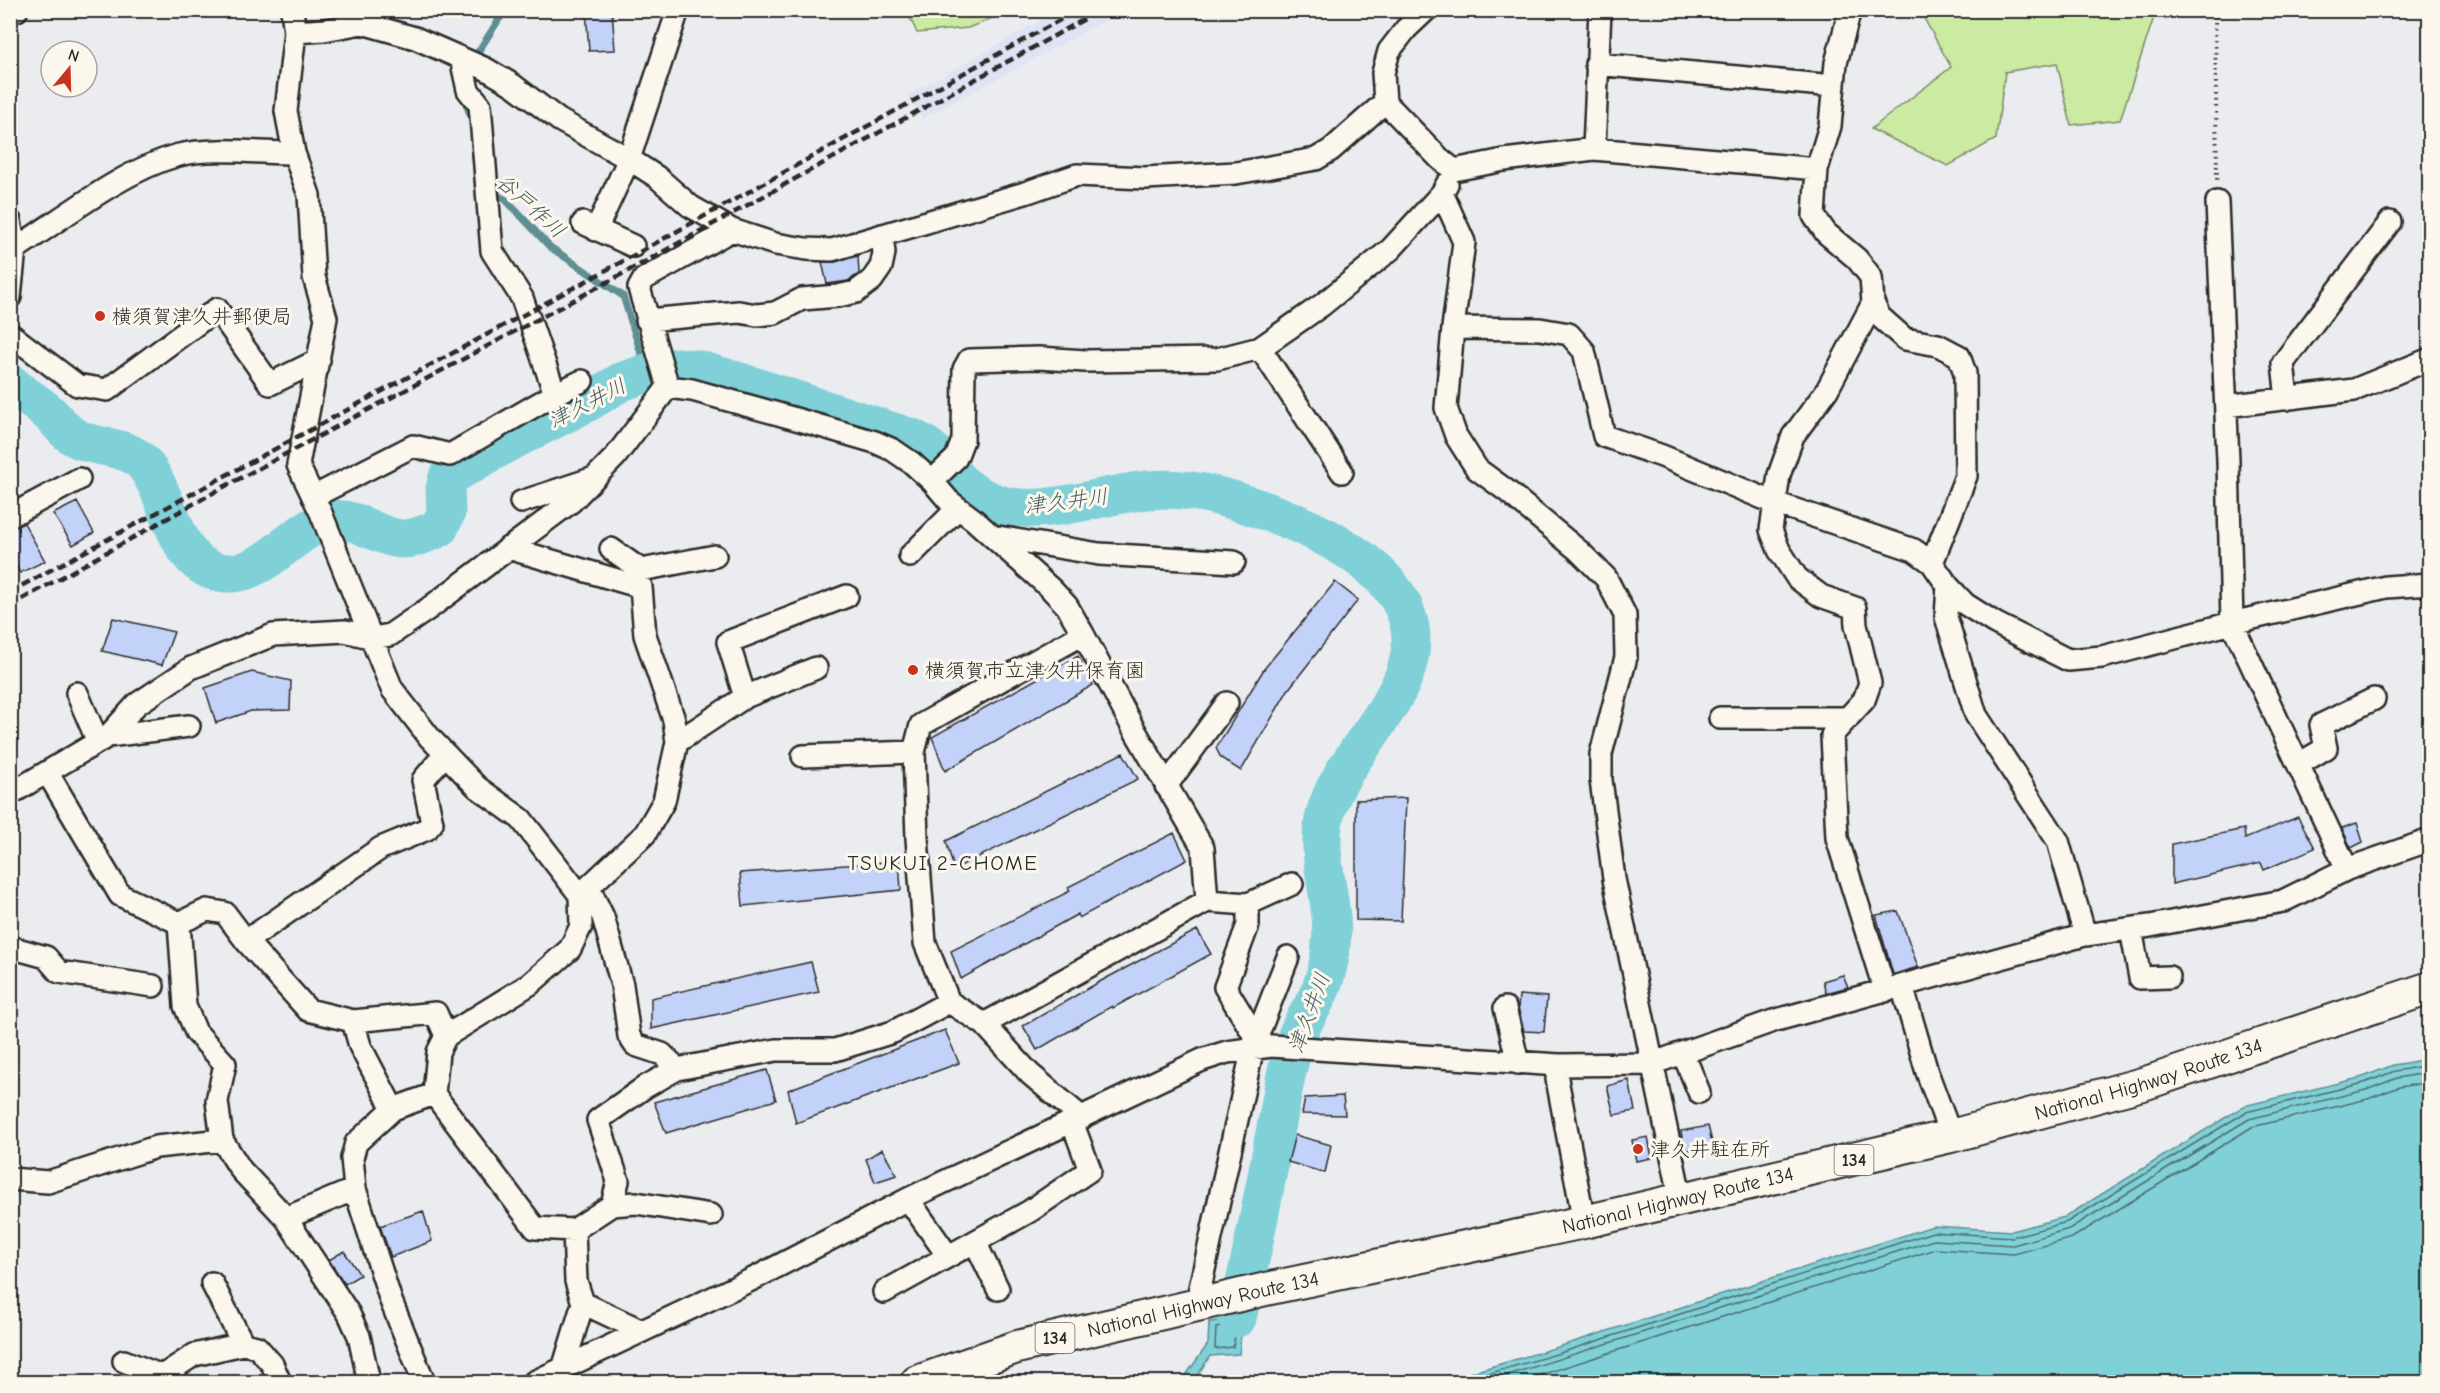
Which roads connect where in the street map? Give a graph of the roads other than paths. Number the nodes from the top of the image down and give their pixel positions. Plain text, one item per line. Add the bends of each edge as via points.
1 (17, 10) edge
2 (292, 10) edge
3 (678, 10) edge
4 (1426, 10) edge
5 (1600, 10) edge
6 (1850, 10) edge
7 (10, 12) edge
8 (295, 32) junction
9 (461, 58) junction
10 (1596, 64) junction
11 (1834, 86) junction
12 (1385, 102) junction
13 (1594, 150) junction
14 (294, 153) junction
15 (629, 159) junction
16 (1817, 169) junction
17 (1454, 170) junction
18 (1442, 194) junction
19 (2217, 204) road end
20 (10, 221) edge
21 (2390, 222) dead end
22 (732, 230) junction
23 (882, 235) junction
24 (633, 246) dead end
25 (15, 249) junction
26 (10, 297) edge
27 (1873, 303) junction
28 (647, 320) junction
29 (1453, 328) junction
30 (10, 334) edge
31 (1260, 348) junction
32 (2430, 359) edge
33 (319, 360) junction
34 (664, 377) junction
35 (582, 381) dead end
36 (555, 394) junction
37 (2287, 399) junction
38 (2226, 406) junction
39 (1341, 472) dead end
40 (597, 477) junction
41 (934, 478) junction
42 (80, 479) dead end
43 (521, 502) dead end
44 (1775, 503) junction
45 (317, 505) junction
46 (958, 508) junction
47 (10, 516) edge
48 (992, 536) junction
49 (508, 548) junction
50 (611, 549) dead end
51 (715, 556) dead end
52 (910, 556) dead end
53 (1234, 562) dead end
54 (1932, 563) junction
55 (636, 577) junction
56 (2430, 584) edge
57 (1948, 586) junction
58 (847, 597) dead end
59 (2232, 622) junction
60 (1083, 634) junction
61 (373, 638) junction
62 (816, 668) dead end
63 (77, 693) dead end
64 (746, 697) junction
65 (2374, 699) dead end
66 (1227, 703) dead end
67 (1720, 718) dead end
68 (1848, 718) junction
69 (189, 726) dead end
70 (103, 739) junction
71 (676, 742) junction
72 (914, 752) junction
73 (445, 754) junction
74 (803, 756) dead end
75 (2299, 764) junction
76 (47, 772) junction
77 (1166, 786) junction
78 (10, 794) edge
79 (2430, 840) edge
80 (2347, 869) junction
81 (1292, 884) dead end
82 (585, 892) junction
83 (1207, 901) junction
84 (1248, 904) junction
85 (179, 923) junction
86 (2131, 929) junction
87 (2085, 935) junction
88 (246, 941) junction
89 (10, 947) edge
90 (1288, 957) dead end
91 (2169, 977) dead end
92 (153, 986) dead end
93 (1894, 988) junction
94 (2430, 988) edge
95 (950, 1002) junction
96 (1505, 1008) dead end
97 (353, 1021) junction
98 (984, 1024) junction
99 (447, 1036) junction
100 (1260, 1044) junction
101 (1683, 1053) junction
102 (1518, 1063) junction
103 (1651, 1064) junction
104 (1559, 1065) junction
105 (677, 1070) junction
106 (1699, 1092) dead end
107 (434, 1094) junction
108 (393, 1109) junction
109 (1077, 1120) junction
110 (1951, 1136) junction
111 (222, 1140) junction
112 (10, 1179) edge
113 (355, 1189) junction
114 (908, 1199) junction
115 (1681, 1200) junction
116 (612, 1206) junction
117 (711, 1215) dead end
118 (286, 1218) junction
119 (1584, 1222) junction
120 (574, 1230) junction
121 (975, 1242) junction
122 (948, 1256) junction
123 (212, 1283) dead end
124 (998, 1289) dead end
125 (884, 1292) dead end
126 (583, 1303) junction
127 (1196, 1306) junction
128 (642, 1331) junction
129 (243, 1344) junction
130 (124, 1361) dead end
131 (563, 1369) junction
132 (164, 1379) edge
133 (280, 1383) edge
134 (369, 1383) edge
135 (424, 1383) edge
136 (534, 1383) edge
137 (917, 1383) edge

1 - 7 street
2 - 8 street
3 - 15 street
4 - 12 street via 1389,51 1383,73
5 - 10 street
6 - 11 street
8 - 9 street via 362,23 415,38
8 - 14 street via 286,111
9 - 15 street via 513,85 560,120
9 - 36 street via 468,90 480,105 492,251 522,298
10 - 11 street
10 - 13 street
11 - 16 street via 1830,126
12 - 17 street
12 - 23 street via 1316,159 1236,173 1145,178 1077,175
13 - 16 street
13 - 17 street
14 - 25 street via 179,155 131,174
14 - 33 street via 309,195 314,278 326,318
15 - 22 street via 690,206
15 - 24 street via 589,226
16 - 27 street via 1814,216 1871,277
17 - 18 street
18 - 29 street via 1464,242
18 - 31 street via 1391,249 1322,305
19 - 38 street
20 - 25 street
21 - 37 street via 2283,363
22 - 23 street via 775,244 832,250
22 - 28 street via 644,279 639,288
23 - 28 street via 881,267 856,292 802,300 775,314 739,312
25 - 26 street
27 - 44 street via 1827,390 1793,436 1779,475
27 - 54 street via 1879,316 1905,339 1938,345 1959,356 1965,373 1966,476
28 - 34 street
29 - 44 street via 1540,329 1569,334 1584,351 1604,436
29 - 103 street via 1446,408 1456,436 1477,469 1580,551 1606,578 1625,615 1626,657 1601,754 1601,780 1614,879
30 - 33 street via 77,385 107,390 217,309 270,384
31 - 39 street
31 - 41 street via 1216,359 969,360 964,369 963,440 956,458
32 - 37 street via 2354,390
33 - 45 street via 298,465
34 - 40 street via 615,457
34 - 41 street via 692,390 875,442
35 - 36 street
36 - 45 street via 450,455 413,446
37 - 38 street
38 - 59 street
40 - 43 street
40 - 49 street via 572,501
41 - 46 street
42 - 47 street
44 - 54 street via 1914,550
44 - 68 street via 1771,530 1797,578 1821,596 1855,608 1870,683 1864,700
45 - 61 street
46 - 48 street
46 - 52 street
48 - 53 street via 1099,554
48 - 60 street via 1051,589
49 - 55 street
49 - 61 street via 390,635
50 - 55 street
51 - 55 street
54 - 57 street
55 - 71 street via 641,587 645,635 674,720
56 - 59 street via 2386,587
57 - 59 street via 1965,604 1995,623 2068,660 2102,657
57 - 87 street via 1946,617 1976,715 2058,841
58 - 64 street via 728,642
59 - 75 street
60 - 72 street via 921,725
60 - 77 street
61 - 70 street via 345,631 273,635 191,668 137,704
61 - 73 street via 392,689
62 - 64 street
63 - 70 street
64 - 71 street
65 - 75 street via 2321,725 2326,748
66 - 77 street
67 - 68 street
68 - 93 street via 1832,735 1838,838
69 - 70 street
70 - 76 street
71 - 82 street via 664,801 645,834
72 - 74 street
72 - 95 street via 925,943
73 - 82 street via 477,787 521,819
73 - 88 street via 423,780 432,823 427,829 381,848
75 - 80 street
76 - 78 street
76 - 85 street via 120,895
77 - 83 street via 1203,848
79 - 80 street
80 - 86 street via 2283,901
81 - 84 street
82 - 99 street via 581,927 570,949 530,984
82 - 105 street via 603,917 622,985 628,1036 635,1045 662,1054
83 - 84 street
83 - 98 street
84 - 100 street via 1248,925 1226,987
85 - 88 street via 207,910 225,913
85 - 111 street via 184,1006 196,1032 225,1064 217,1101
86 - 87 street
86 - 91 street via 2140,978
87 - 93 street
88 - 97 street via 308,1010
89 - 92 street via 46,957 59,972
90 - 100 street
93 - 101 street via 1773,1021
93 - 110 street
94 - 110 highway, National Highway Route 134 / 134 via 2146,1083
95 - 98 street
95 - 105 street via 893,1032 835,1050 776,1050
96 - 102 street
97 - 99 street via 436,1013
97 - 108 street via 360,1046
98 - 109 street
99 - 107 street via 438,1052
100 - 102 street
100 - 109 street via 1203,1060
100 - 127 street
101 - 103 street
101 - 106 street
102 - 104 street
103 - 104 street
103 - 115 street
104 - 119 street via 1557,1079
105 - 116 street via 598,1120 618,1181
107 - 108 street
107 - 120 street via 535,1228
108 - 113 street via 356,1143 352,1158
109 - 114 street
109 - 121 street via 1090,1170 1030,1212
110 - 115 highway, National Highway Route 134 / 134
111 - 112 street via 156,1147 48,1182
111 - 118 street via 241,1170
113 - 118 street
113 - 135 street via 391,1301
114 - 122 street
114 - 128 street via 756,1278
115 - 119 highway, National Highway Route 134 / 134
116 - 117 street via 636,1203
116 - 120 street
118 - 134 street via 349,1314 359,1336
119 - 127 highway, National Highway Route 134 / 134
120 - 126 street via 576,1281
121 - 122 street
121 - 124 street
122 - 125 street
123 - 129 street
126 - 128 street
126 - 131 street
127 - 137 highway, National Highway Route 134 / 134 via 1017,1347
128 - 131 street
129 - 132 street via 194,1355
129 - 133 street via 257,1347 272,1364
130 - 132 street
131 - 136 street

